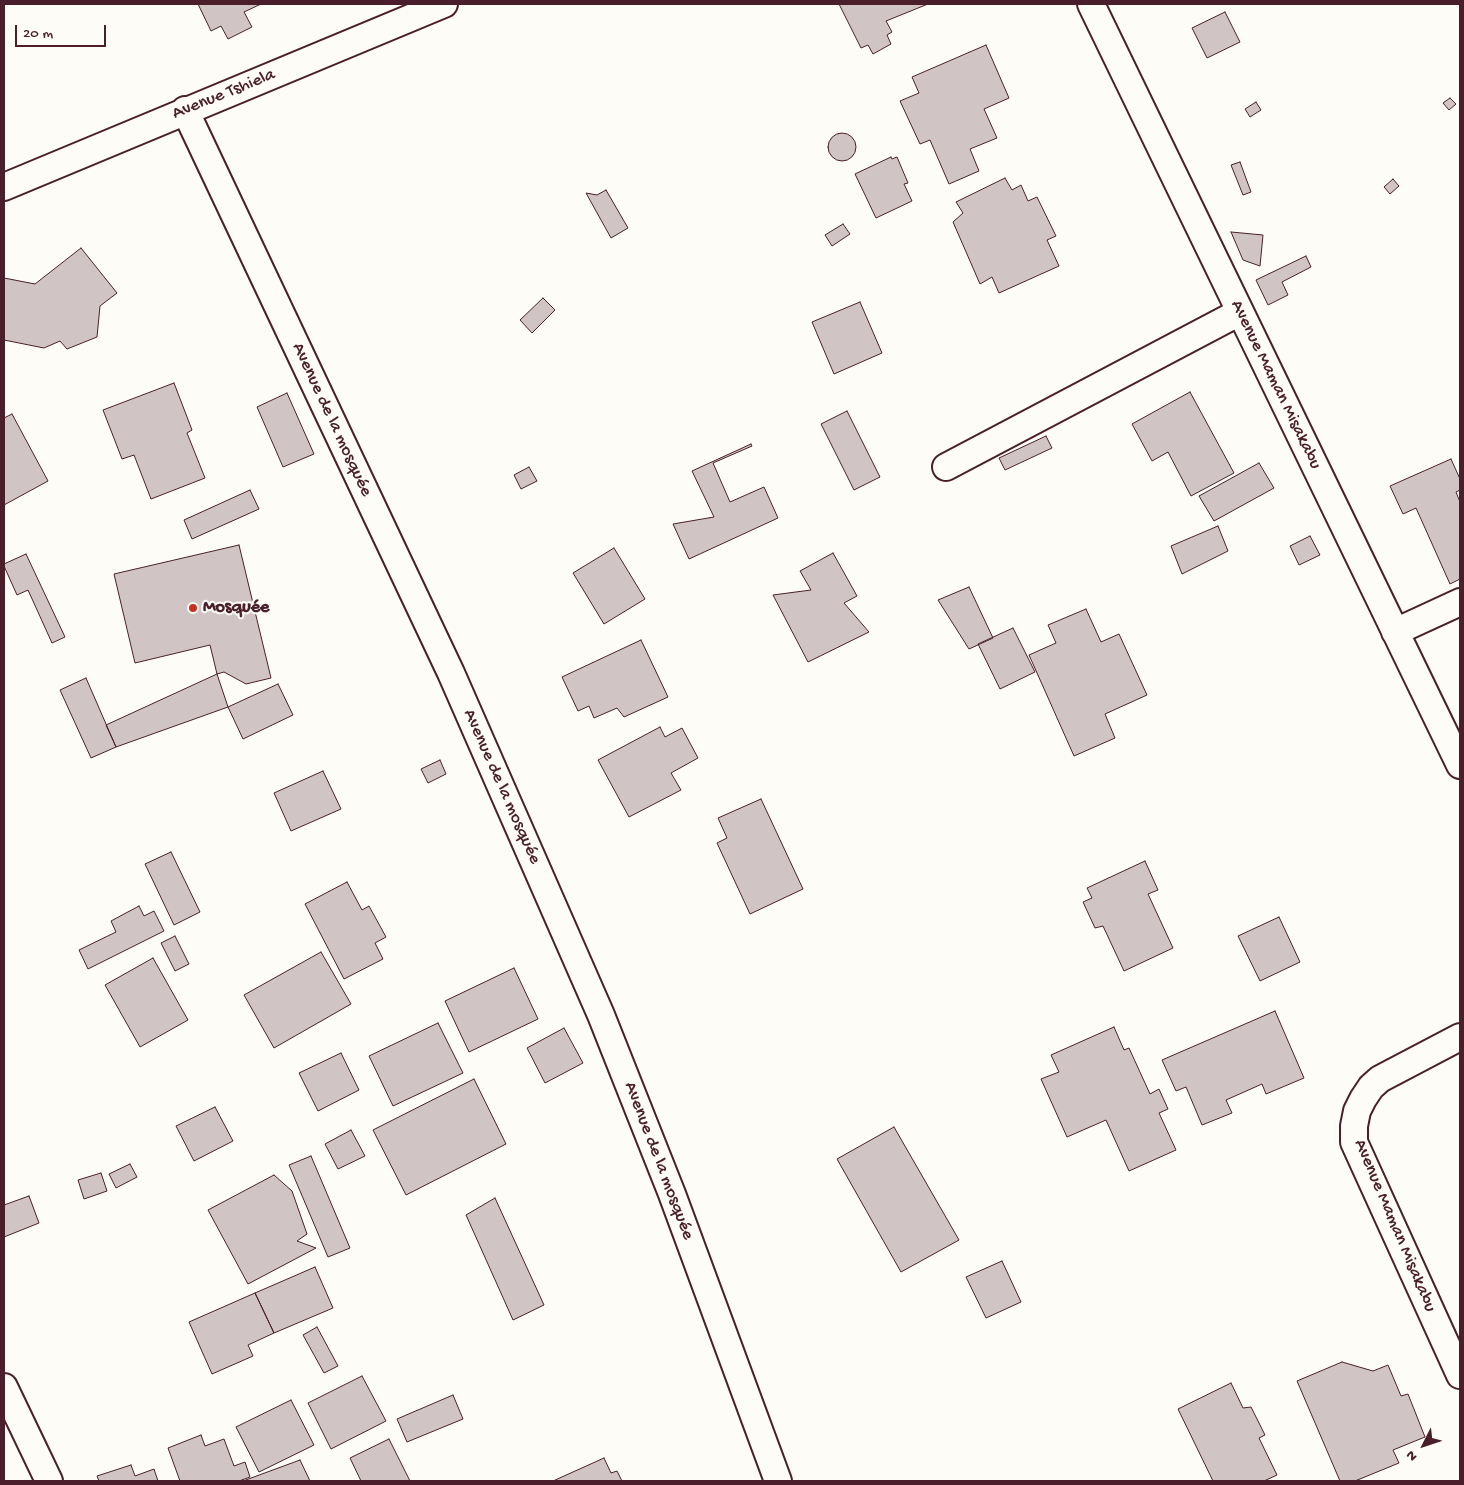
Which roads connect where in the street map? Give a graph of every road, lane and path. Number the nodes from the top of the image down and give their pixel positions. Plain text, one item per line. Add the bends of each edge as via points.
1 (444, 4) edge
2 (1091, 4) edge
3 (185, 110) junction
4 (4, 187) edge
5 (1240, 312) junction
6 (946, 467) dead end
7 (1460, 602) edge
8 (1395, 632) junction
9 (1460, 765) edge
10 (1460, 1037) edge
11 (1460, 1375) edge
12 (4, 1387) edge
13 (49, 1481) edge
14 (778, 1481) edge

1 - 3 street, Avenue Tshiela
2 - 5 street, Avenue Maman Misakabu
3 - 4 street, Avenue Tshiela
3 - 14 street, Avenue de la mosquée via 446,664 602,1015
5 - 6 street
5 - 8 street, Avenue Maman Misakabu
7 - 8 street
8 - 9 street, Avenue Maman Misakabu
10 - 11 street, Avenue Maman Misakabu via 1380,1079 1363,1099 1354,1126 1354,1142
12 - 13 street

